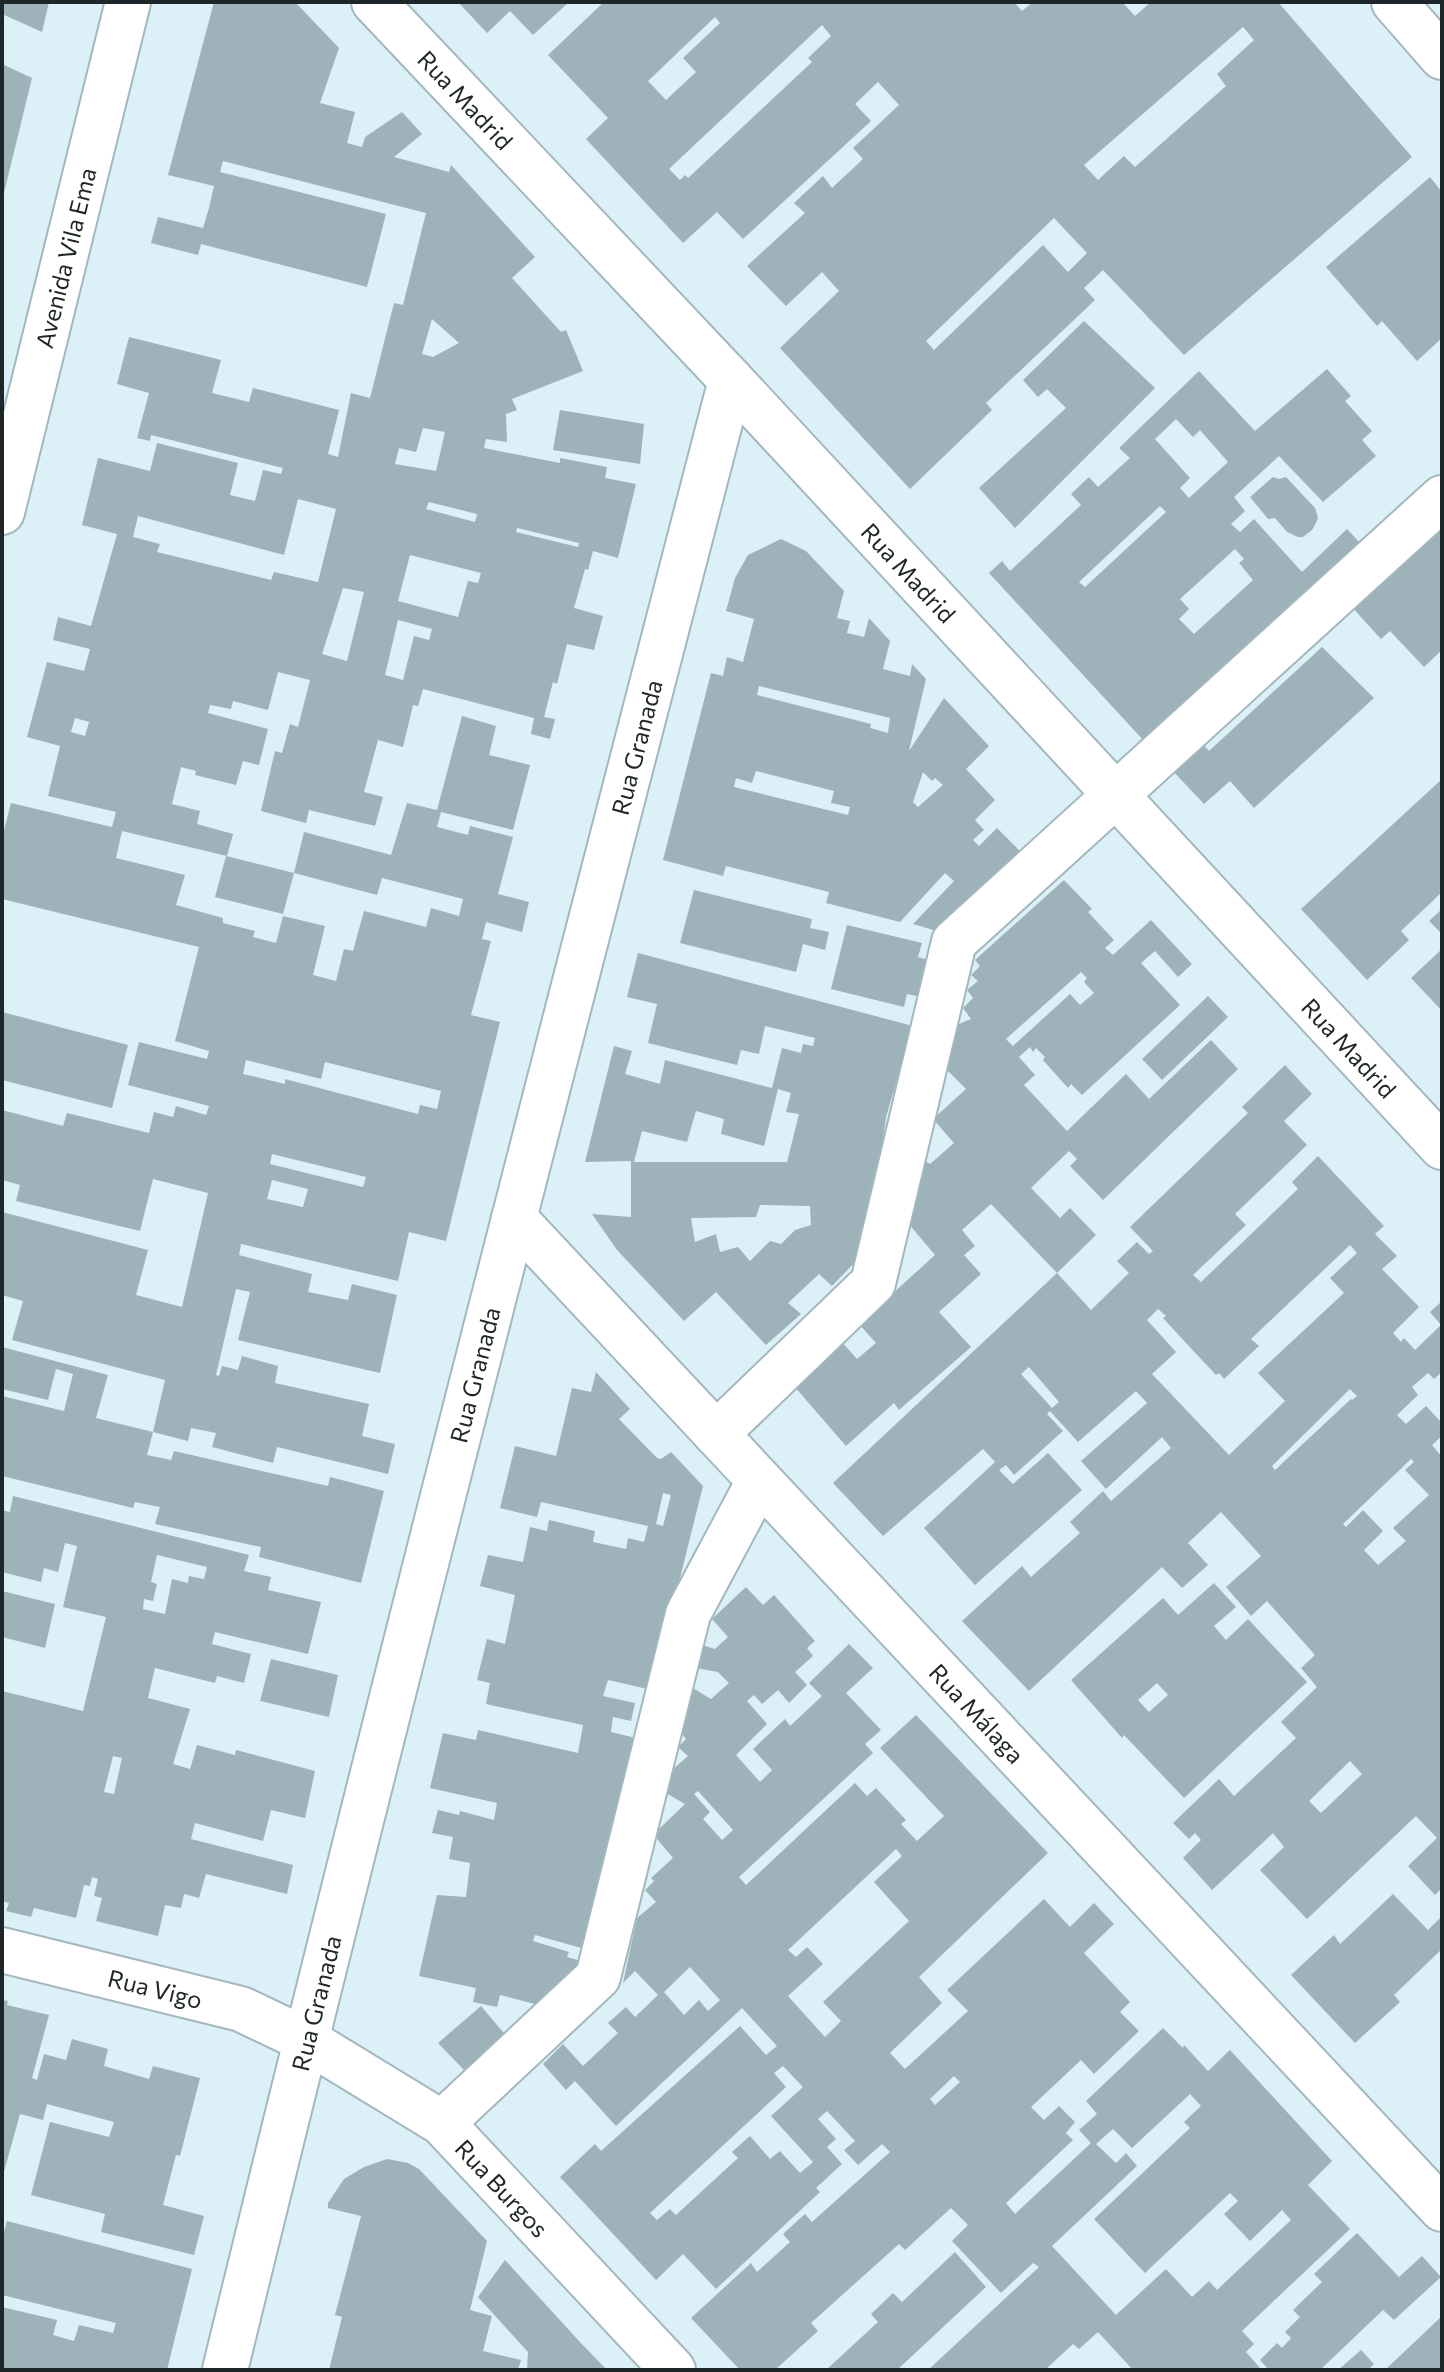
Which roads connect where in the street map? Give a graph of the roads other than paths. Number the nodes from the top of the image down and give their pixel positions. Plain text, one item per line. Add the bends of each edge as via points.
1 (128, 2) edge
2 (374, 2) edge
3 (1394, 2) edge
4 (1442, 57) edge
5 (731, 380) junction
6 (1442, 498) edge
7 (2, 512) edge
8 (1116, 793) junction
9 (1442, 1147) edge
10 (514, 1218) junction
11 (716, 1434) junction
12 (759, 1481) junction
13 (2, 1950) edge
14 (306, 2040) junction
15 (442, 2123) junction
16 (1442, 2209) edge
17 (225, 2370) edge
18 (673, 2370) edge

1 - 7 street, Avenida Vila Ema
2 - 5 street, Rua Madrid
3 - 4 street
5 - 8 street, Rua Madrid
5 - 10 street, Rua Granada
6 - 8 street
8 - 9 street, Rua Madrid
8 - 11 street via 954,942 873,1283
10 - 11 street, Rua Málaga
10 - 14 street, Rua Granada
11 - 12 street, Rua Málaga
12 - 15 street via 688,1614 598,1977
12 - 16 street, Rua Málaga
13 - 14 street, Rua Vigo via 241,2009
14 - 15 street, Rua Burgos
14 - 17 street, Rua Granada
15 - 18 street, Rua Burgos

